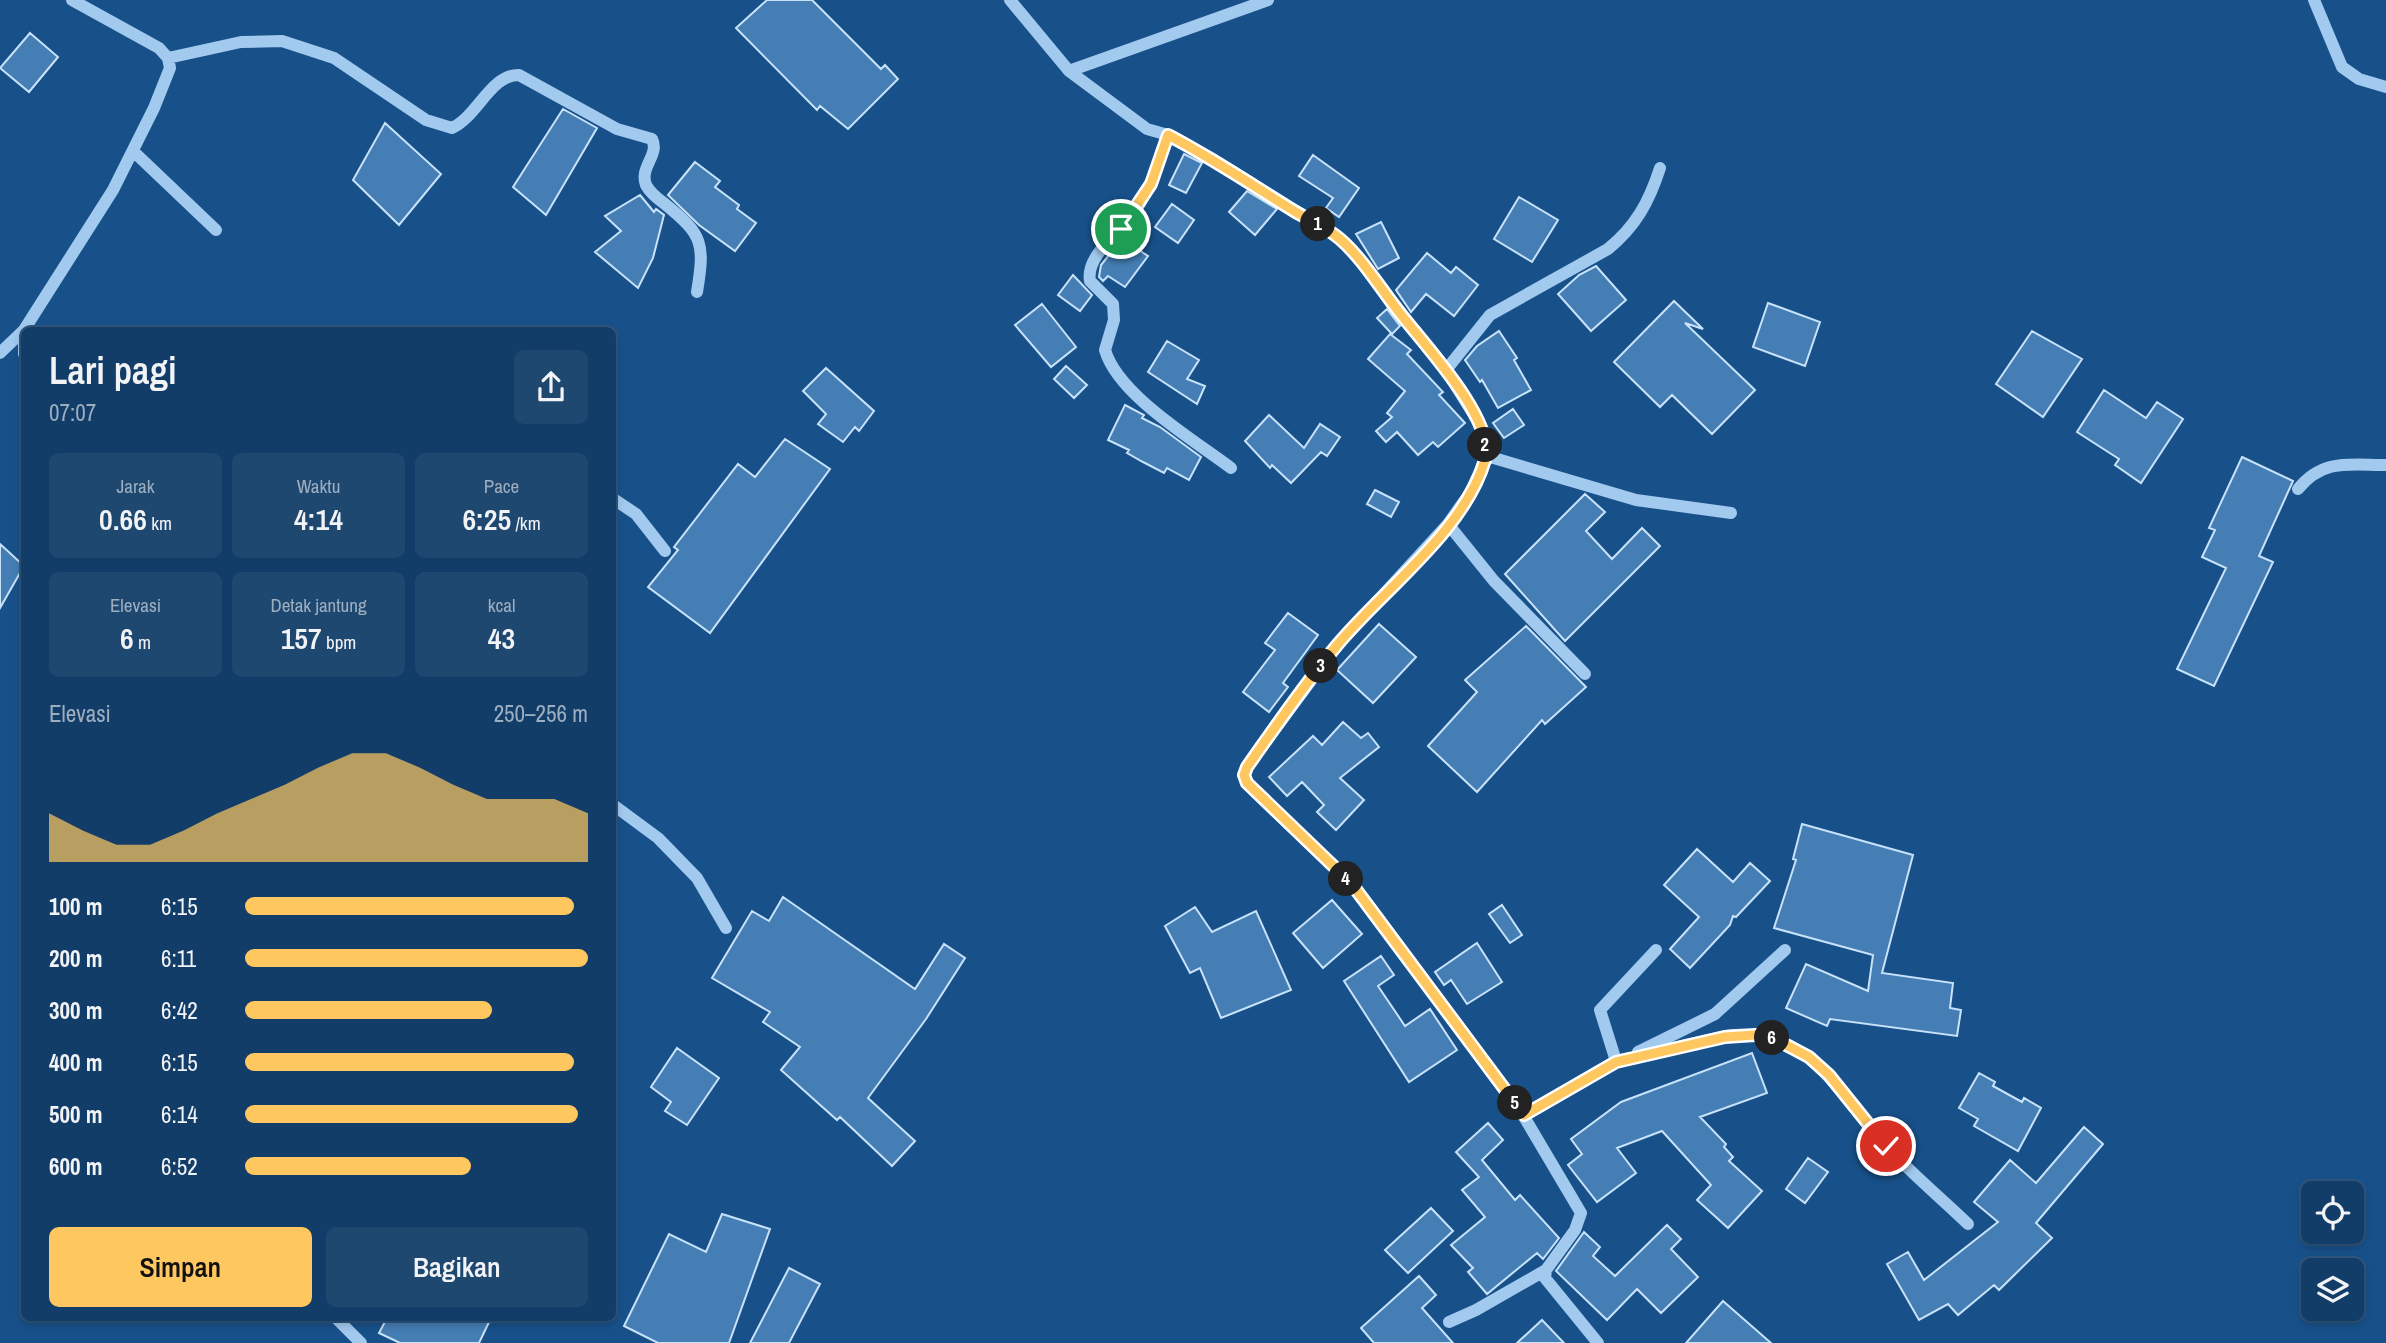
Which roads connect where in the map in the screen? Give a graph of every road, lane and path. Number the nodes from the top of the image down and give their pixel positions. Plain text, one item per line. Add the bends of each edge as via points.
1 (72, 0) edge
2 (1010, 0) edge
3 (1268, 0) edge
4 (2314, 0) edge
5 (168, 58) junction
6 (1069, 71) junction
7 (2386, 87) edge
8 (1168, 135) junction
9 (133, 151) junction
10 (1660, 168) dead end
11 (216, 230) dead end
12 (696, 292) dead end
13 (26, 327) edge
14 (21, 333) edge
15 (0, 353) edge
16 (1446, 370) junction
17 (1487, 456) junction
18 (2386, 465) edge
19 (1231, 468) dead end
20 (2298, 489) dead end
21 (616, 501) edge
22 (1731, 513) dead end
23 (1448, 524) junction
24 (665, 551) dead end
25 (1586, 674) dead end
26 (616, 807) edge
27 (726, 928) dead end
28 (1656, 950) dead end
29 (1786, 950) dead end
30 (1623, 1060) junction
31 (1524, 1115) junction
32 (1968, 1224) dead end
33 (1546, 1270) junction
34 (339, 1321) edge
35 (1449, 1322) dead end
36 (361, 1343) edge
37 (1598, 1343) edge

1 - 5 street via 159,48
2 - 6 street
3 - 6 street
4 - 7 street via 2342,67 2359,79
5 - 9 street via 167,81
5 - 12 street via 242,43 282,41 334,58 426,120 452,128 464,123 503,78 519,75 617,129 652,139 654,152 645,170 646,185 701,241
6 - 8 street via 1147,129
8 - 16 street via 1338,237
8 - 19 street via 1151,184 1091,267 1090,281 1113,304 1114,320 1105,350 1117,374
9 - 11 street
9 - 13 street
10 - 16 street via 1649,200 1624,236 1490,315
14 - 15 street
16 - 17 street via 1479,423
17 - 22 street via 1636,499
17 - 23 street via 1470,493
18 - 20 street via 2319,469
21 - 24 street via 636,514
23 - 25 street via 1494,581
23 - 31 street via 1338,644 1244,775 1351,883
26 - 27 street via 658,838 697,878
28 - 30 street via 1600,1010
29 - 30 street via 1716,1014
30 - 31 street
30 - 32 street via 1741,1034 1773,1038 1792,1047 1829,1075 1886,1146
31 - 33 street via 1581,1213 1575,1230
33 - 35 street
33 - 37 street via 1545,1278
34 - 36 street

